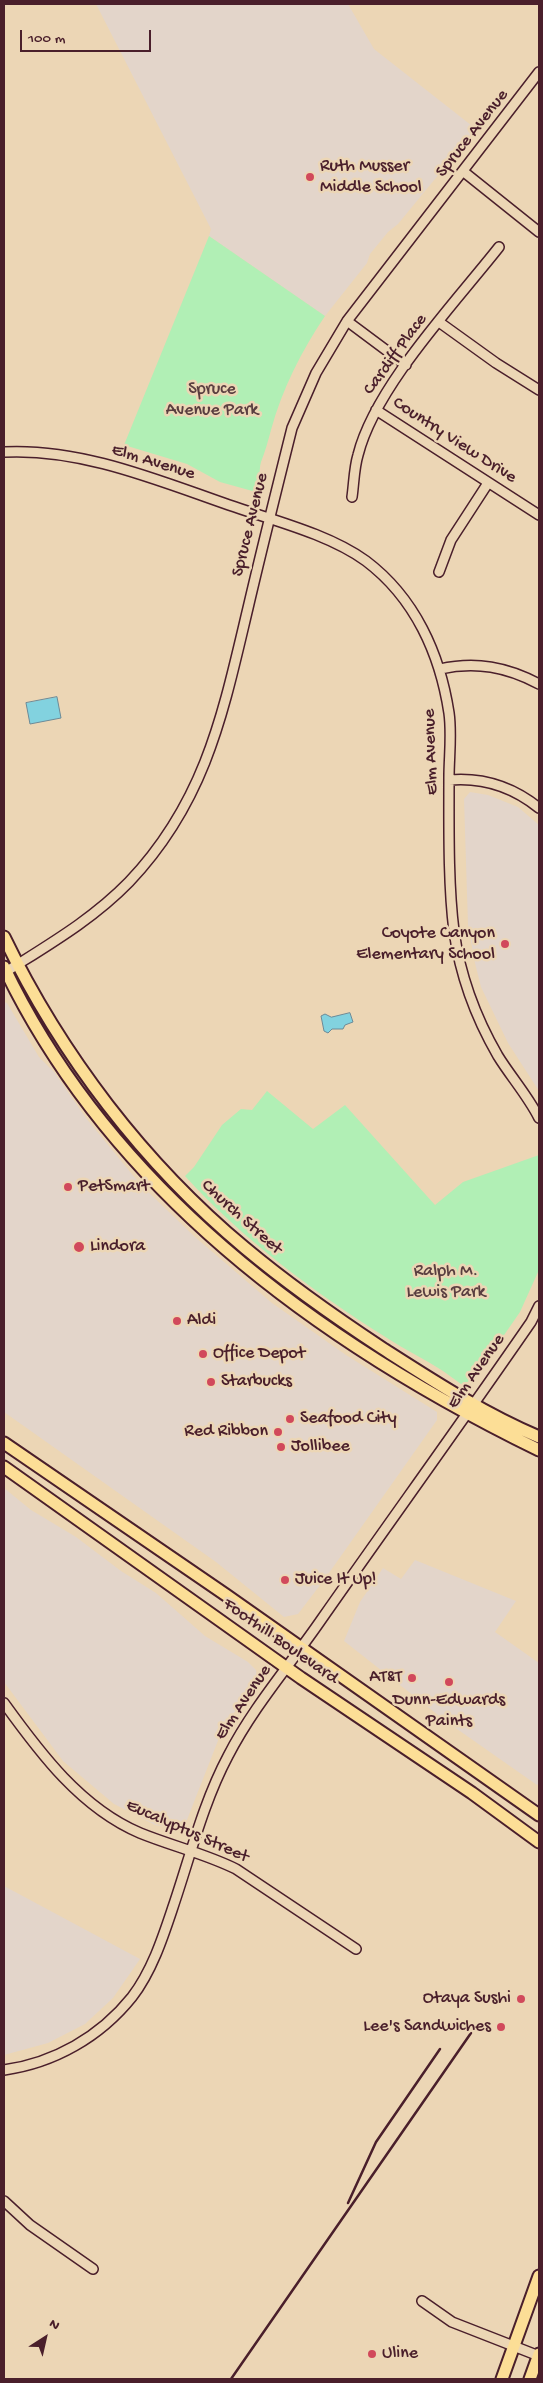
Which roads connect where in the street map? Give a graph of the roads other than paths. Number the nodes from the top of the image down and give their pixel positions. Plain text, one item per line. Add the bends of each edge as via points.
1 (539, 72) edge
2 (464, 172) junction
3 (539, 232) edge
4 (499, 248) dead end
5 (347, 322) junction
6 (439, 322) junction
7 (406, 365) junction
8 (538, 386) edge
9 (376, 410) junction
10 (4, 452) edge
11 (488, 483) junction
12 (352, 497) dead end
13 (539, 515) edge
14 (269, 519) junction
15 (439, 572) dead end
16 (440, 669) junction
17 (539, 684) edge
18 (449, 780) junction
19 (539, 808) edge
20 (4, 938) edge
21 (17, 965) junction
22 (4, 971) edge
23 (539, 1118) edge
24 (170, 1177) junction
25 (160, 1186) junction
26 (539, 1306) edge
27 (471, 1409) junction
28 (539, 1437) edge
29 (4, 1443) edge
30 (539, 1450) edge
31 (4, 1467) edge
32 (301, 1648) junction
33 (287, 1668) junction
34 (4, 1703) edge
35 (539, 1815) edge
36 (539, 1842) edge
37 (191, 1852) junction
38 (356, 1949) dead end
39 (4, 2070) edge
40 (4, 2201) edge
41 (93, 2268) dead end
42 (539, 2276) edge
43 (422, 2301) dead end
44 (514, 2346) junction
45 (539, 2355) edge
46 (502, 2379) edge
47 (530, 2379) edge

1 - 2 street, Spruce Avenue
2 - 3 street
2 - 5 street, Spruce Avenue
4 - 6 street, Cardiff Place
5 - 7 street
5 - 14 street, Spruce Avenue via 300,406
6 - 7 street, Cardiff Place
6 - 8 street via 496,362
7 - 9 street, Cardiff Place
9 - 11 street, Country View Drive
9 - 12 street, Cardiff Place via 358,455
10 - 14 street, Elm Avenue via 83,458
11 - 13 street, Country View Drive
11 - 15 street via 451,540
14 - 16 street, Elm Avenue via 336,544 365,561 394,586 429,640
14 - 21 street, Spruce Avenue via 214,743 184,808 149,858 104,906 71,932
16 - 17 street via 477,664 500,668
16 - 18 street, Elm Avenue via 450,716
18 - 19 street via 478,780 495,784 518,792
18 - 23 street, Elm Avenue via 454,931 467,988 499,1057
20 - 21 main road, Church Street
21 - 22 street, Spruce Avenue
21 - 24 main road, Church Street via 58,1035 97,1091
22 - 25 main road, Church Street via 57,1059 92,1108
24 - 25 main road
24 - 27 main road, Church Street via 245,1248 297,1289
25 - 27 main road, Church Street via 231,1254 332,1332 398,1374
26 - 27 street, Elm Avenue
27 - 28 main road, Church Street
27 - 30 main road, Church Street
27 - 32 street, Elm Avenue
29 - 32 main road, Foothill Boulevard
31 - 33 main road, Foothill Boulevard
32 - 33 street, Elm Avenue
32 - 35 main road, Foothill Boulevard
33 - 36 main road, Foothill Boulevard
33 - 37 street, Elm Avenue via 227,1757
34 - 37 street, Eucalyptus Street via 42,1755 71,1785 102,1810 138,1832
37 - 38 street, Eucalyptus Street via 236,1869
37 - 39 street, Elm Avenue via 165,1930 132,1996 104,2026 79,2044 35,2064
40 - 41 street via 30,2224
42 - 44 main road
43 - 44 street via 452,2322
44 - 45 street
44 - 46 main road
45 - 47 main road

